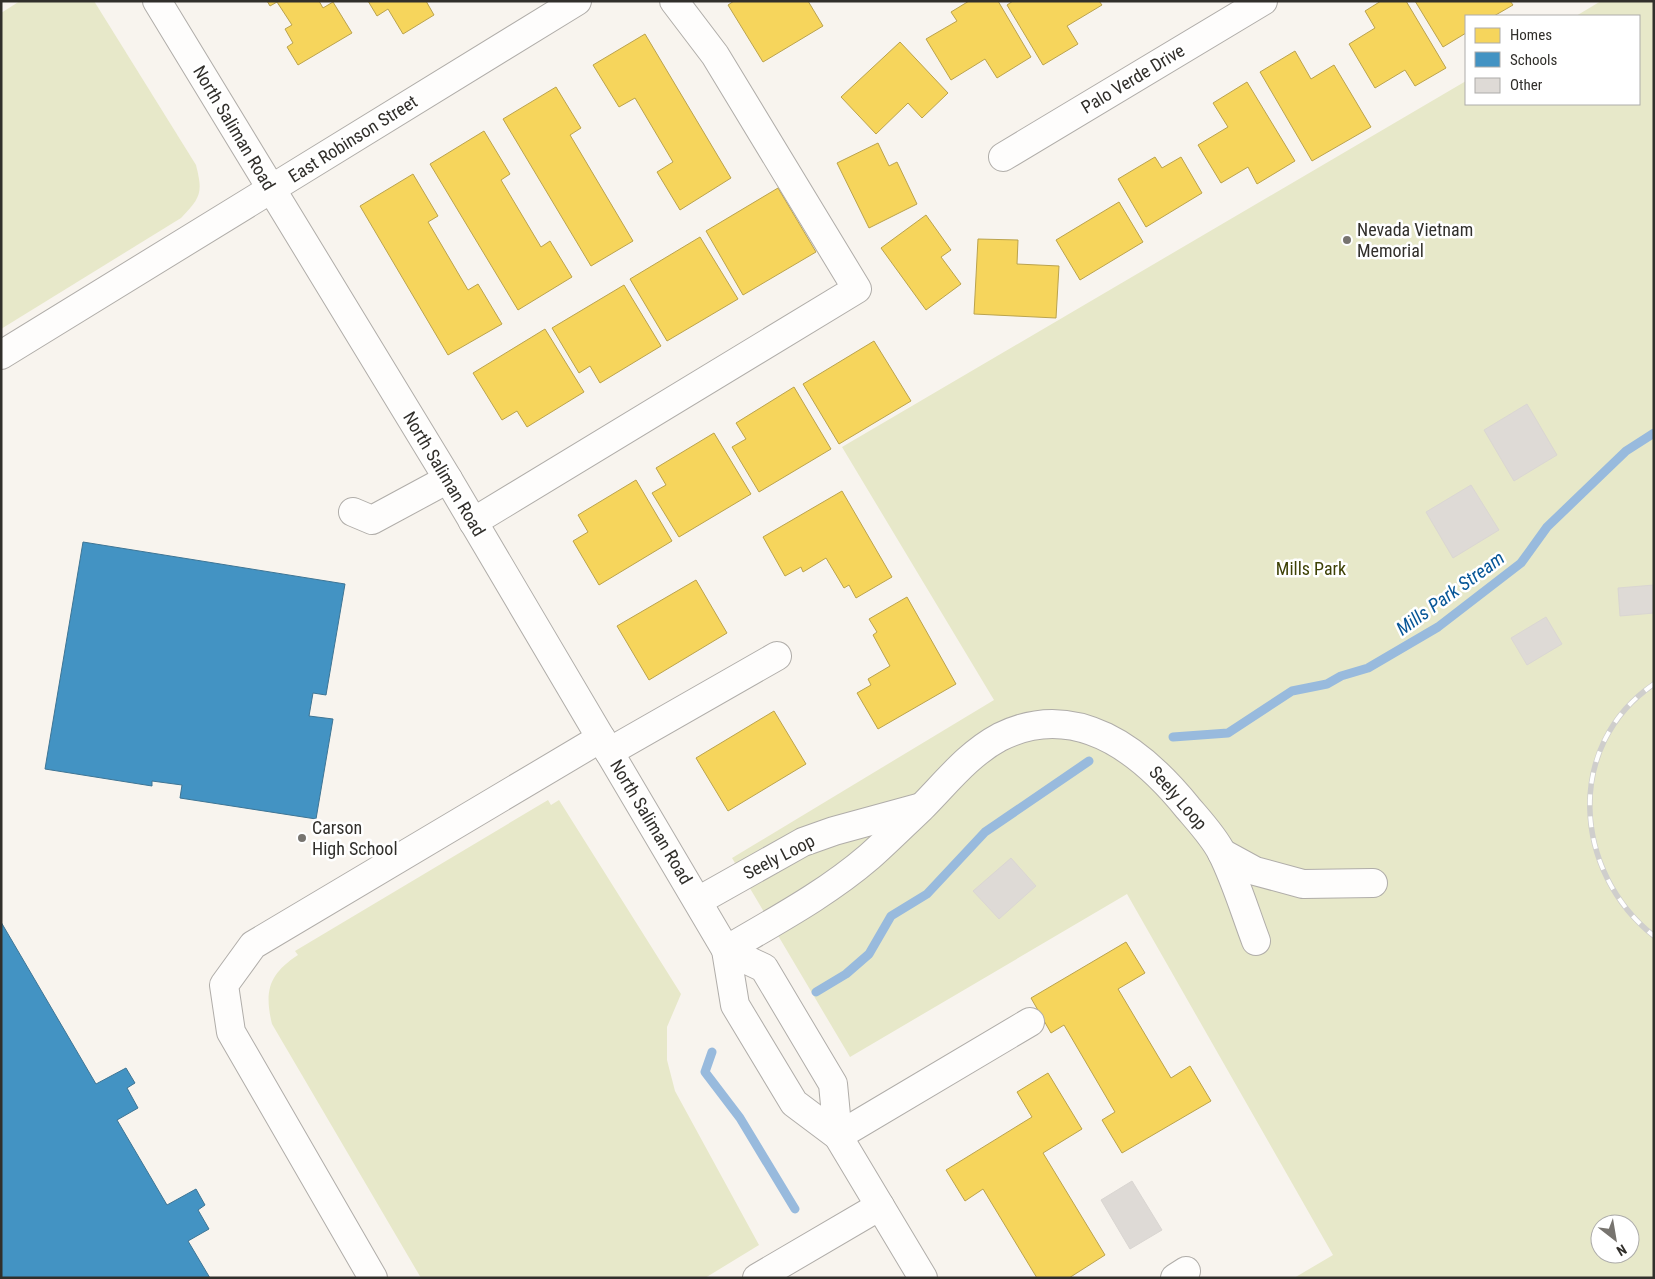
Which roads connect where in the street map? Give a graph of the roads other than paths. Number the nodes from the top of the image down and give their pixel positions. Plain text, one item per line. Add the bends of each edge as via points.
1 (157, 1) edge
2 (577, 1) edge
3 (674, 1) edge
4 (1263, 1) edge
5 (1003, 157) dead end
6 (272, 189) junction
7 (1, 355) edge
8 (448, 479) junction
9 (353, 512) dead end
10 (473, 522) junction
11 (777, 656) dead end
12 (605, 745) junction
13 (922, 807) junction
14 (1222, 853) junction
15 (1373, 883) dead end
16 (698, 901) junction
17 (1256, 941) dead end
18 (726, 950) junction
19 (1030, 1022) dead end
20 (838, 1136) junction
21 (880, 1206) junction
22 (373, 1278) edge
23 (758, 1278) edge
24 (923, 1278) edge

1 - 6 street, North Saliman Road
2 - 6 street, East Robinson Street
3 - 10 street via 720,61 857,289
4 - 5 street, Palo Verde Drive
6 - 7 street, East Robinson Street
6 - 8 street, North Saliman Road
8 - 9 street via 372,520
8 - 10 street, North Saliman Road
10 - 12 street, North Saliman Road
11 - 12 street
12 - 16 street, North Saliman Road
12 - 22 street via 253,945 224,985 231,1032
13 - 14 street, Seely Loop via 975,754 1000,738 1028,728 1073,726 1101,733 1147,763 1174,791
13 - 16 street, Seely Loop via 803,842
13 - 18 street, Seely Loop via 838,881
14 - 15 street, Seely Loop via 1255,871 1303,884
14 - 17 street, Seely Loop
16 - 18 street, North Saliman Road
18 - 20 street, North Saliman Road via 735,1005 794,1104
18 - 20 street, North Saliman Road via 764,968 832,1084
19 - 20 street
20 - 21 street, North Saliman Road
21 - 23 street
21 - 24 street, North Saliman Road

